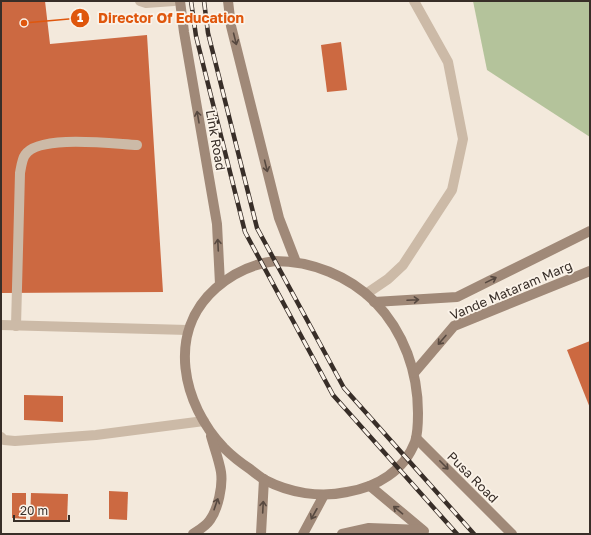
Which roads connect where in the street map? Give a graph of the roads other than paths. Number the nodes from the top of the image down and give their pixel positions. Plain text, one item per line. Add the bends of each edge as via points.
1 (140, 1) edge
2 (174, 1) edge
3 (180, 1) edge
4 (228, 1) edge
5 (414, 1) edge
6 (137, 146) dead end
7 (590, 231) edge
8 (296, 262) junction
9 (590, 271) edge
10 (220, 284) junction
11 (366, 294) junction
12 (374, 302) junction
13 (1, 325) edge
14 (16, 326) junction
15 (188, 330) junction
16 (414, 373) junction
17 (207, 425) junction
18 (1, 437) edge
19 (416, 438) junction
20 (264, 479) junction
21 (370, 486) junction
22 (324, 495) junction
23 (425, 532) edge
24 (193, 534) edge
25 (261, 534) edge
26 (303, 534) edge
27 (342, 534) edge
28 (512, 534) edge

1 - 2 street
10 -> 3 main road, Link Road via 217,224
4 -> 8 main road via 231,26 279,218
5 - 11 street via 448,62 463,139 452,190 403,265
6 - 14 street via 45,143 34,147 25,155 20,173
12 -> 7 main road, Vande Mataram Marg via 456,297
8 - 10 main road via 275,261 256,264 237,272
8 - 11 main road via 338,276
9 -> 16 main road, Vande Mataram Marg via 454,326
10 - 15 main road via 201,305
11 - 12 main road
12 - 16 main road via 399,335
13 - 14 street
14 - 15 street
15 - 17 main road via 185,351 187,372 193,397
16 - 19 main road via 418,405
17 - 18 street via 15,441 4,440
17 - 20 main road via 232,456
24 -> 17 main road via 210,520 219,497 221,473
19 - 21 main road via 400,466 386,478
19 -> 28 main road, Pusa Road
20 - 22 main road via 291,490
25 -> 20 main road
21 - 22 main road
23 -> 21 main road
22 -> 26 main road
23 - 27 main road via 369,528

